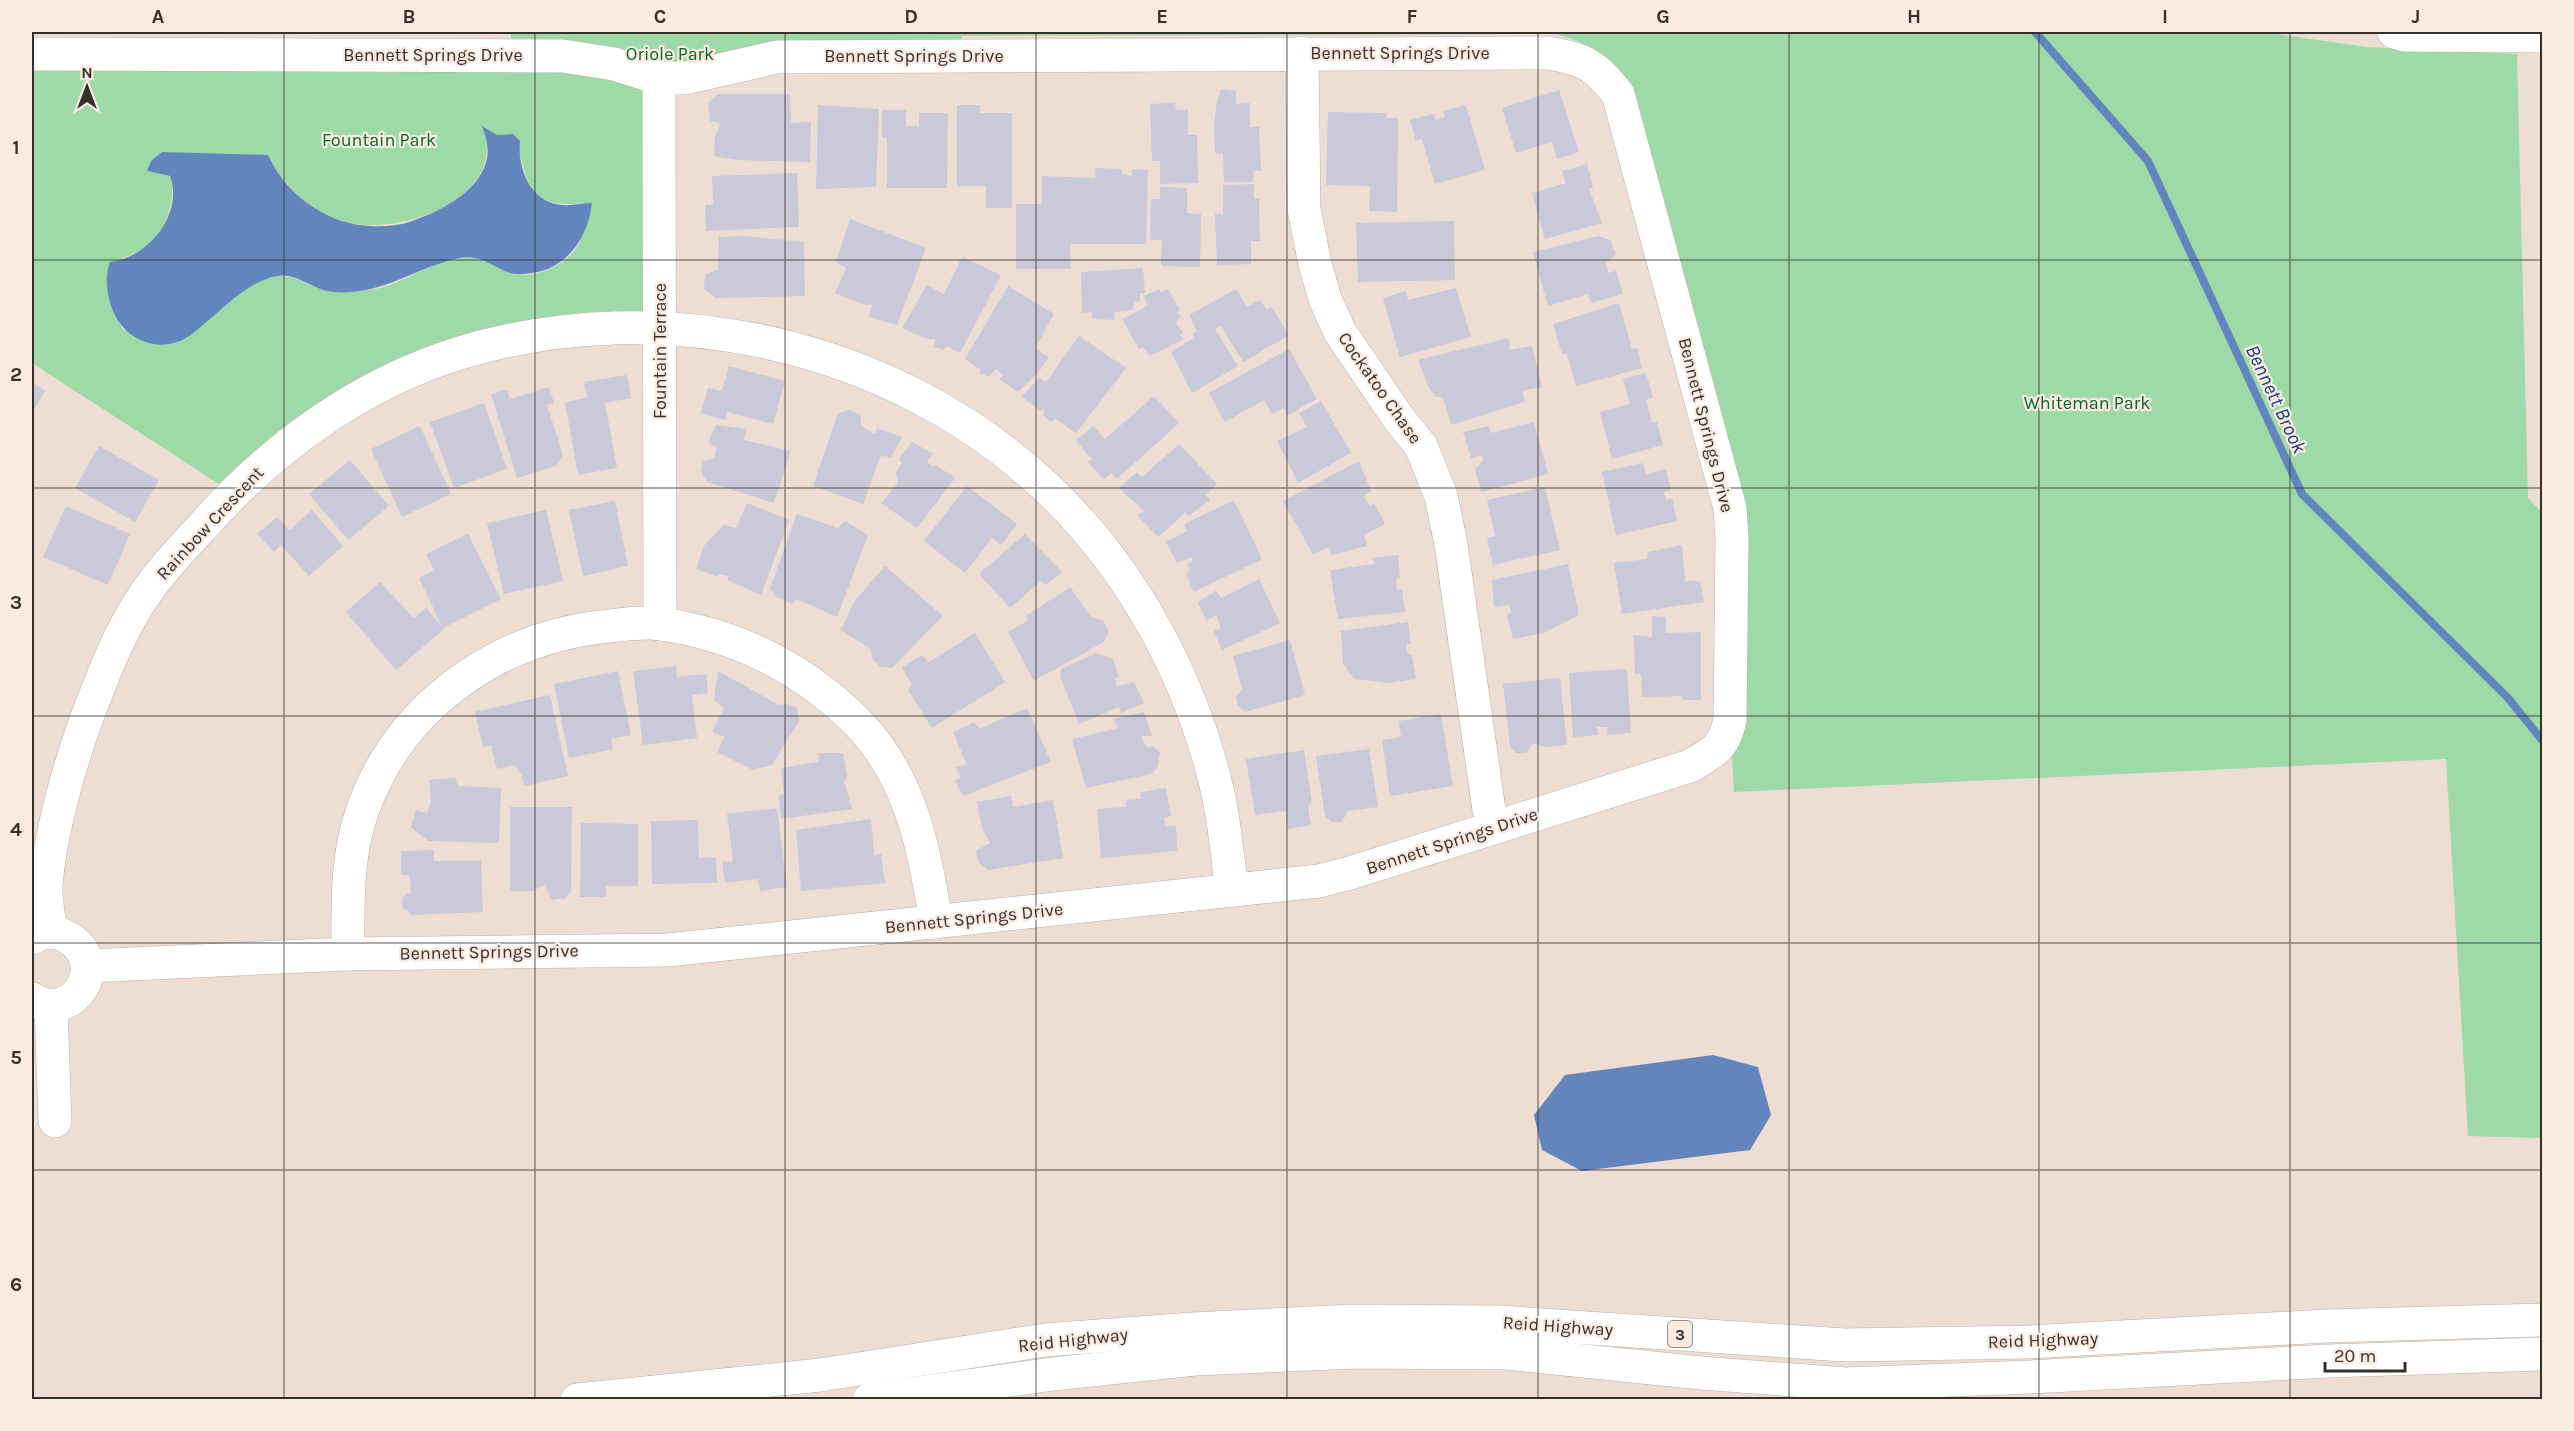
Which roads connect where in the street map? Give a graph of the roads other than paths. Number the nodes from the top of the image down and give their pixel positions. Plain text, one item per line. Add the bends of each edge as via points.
1 (2394, 32) edge
2 (2542, 36) edge
3 (511, 43) edge
4 (1302, 53) junction
5 (32, 54) edge
6 (660, 78) junction
7 (660, 329) junction
8 (660, 624) junction
9 (1497, 827) junction
10 (1232, 890) junction
11 (936, 922) junction
12 (41, 935) edge
13 (348, 954) junction
14 (88, 966) junction
15 (41, 1002) edge
16 (55, 1121) dead end
17 (2542, 1320) edge
18 (2542, 1354) edge
19 (577, 1400) edge
20 (869, 1400) edge

1 - 2 main road
3 - 5 main road, Bennett Springs Drive
3 - 6 main road, Bennett Springs Drive via 614,64
4 - 6 main road, Bennett Springs Drive via 777,57 685,78
4 - 9 main road, Cockatoo Chase via 1304,209 1315,264 1324,299 1340,332 1421,446 1442,496 1488,810
4 - 9 main road, Bennett Springs Drive via 1548,53 1578,58 1598,70 1618,94 1730,508 1727,736 1713,753 1689,766
6 - 7 main road, Fountain Terrace
7 - 8 main road, Fountain Terrace
7 - 10 main road, Rainbow Crescent via 747,338 839,361 899,388 957,421 1046,487 1089,533 1121,576 1172,657 1190,698 1218,793
7 - 12 main road, Rainbow Crescent via 547,332 457,354 377,388 337,411 275,454 233,493 152,584 110,658 79,739 60,812
8 - 11 main road via 732,641 772,658 807,678 859,724 900,784 918,825
8 - 13 main road via 566,631 475,670 437,699 406,732 381,770 361,814 350,860
9 - 10 main road, Bennett Springs Drive via 1329,878
10 - 11 main road, Bennett Springs Drive
11 - 13 main road, Bennett Springs Drive via 668,950
12 - 14 main road via 63,934 75,941
13 - 14 main road, Bennett Springs Drive
14 - 15 main road via 82,989 74,998
15 - 16 main road
17 - 19 main road, Reid Highway / 3 via 2326,1326 2029,1342 1844,1345 1499,1322 1351,1321 1045,1340 820,1375
18 - 20 main road, Reid Highway / 3 via 1845,1384 1506,1353 1355,1352 1195,1359

